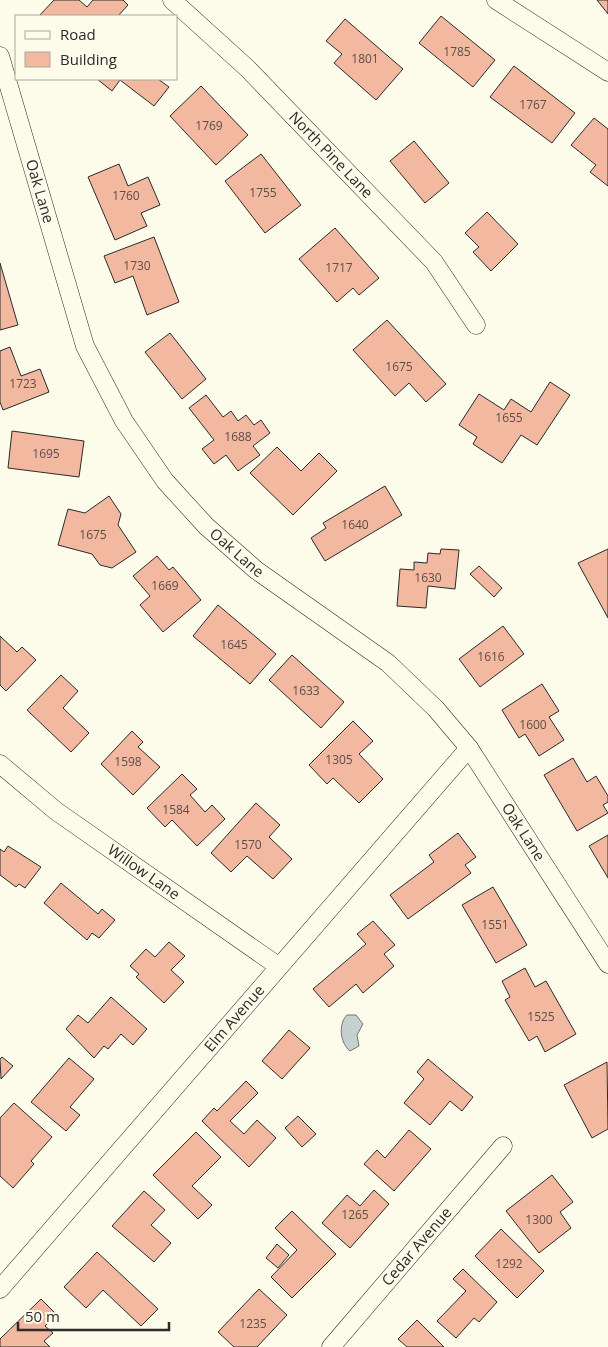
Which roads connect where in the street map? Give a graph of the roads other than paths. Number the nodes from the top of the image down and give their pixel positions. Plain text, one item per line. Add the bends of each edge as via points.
1 (172, 0) edge
2 (496, 0) edge
3 (0, 56) edge
4 (608, 72) edge
5 (476, 325) dead end
6 (469, 748) junction
7 (6, 769) edge
8 (608, 964) edge
9 (278, 966) junction
10 (503, 1146) dead end
11 (0, 1289) edge
12 (331, 1347) edge

1 - 5 street, North Pine Lane via 247,68 434,262
2 - 4 street
3 - 6 street, Oak Lane via 85,346 124,421 165,481 206,526 256,570 388,663 436,709
6 - 8 street, Oak Lane
6 - 9 street, Elm Avenue
7 - 9 street, Willow Lane via 56,811
9 - 11 street, Elm Avenue
10 - 12 street, Cedar Avenue

